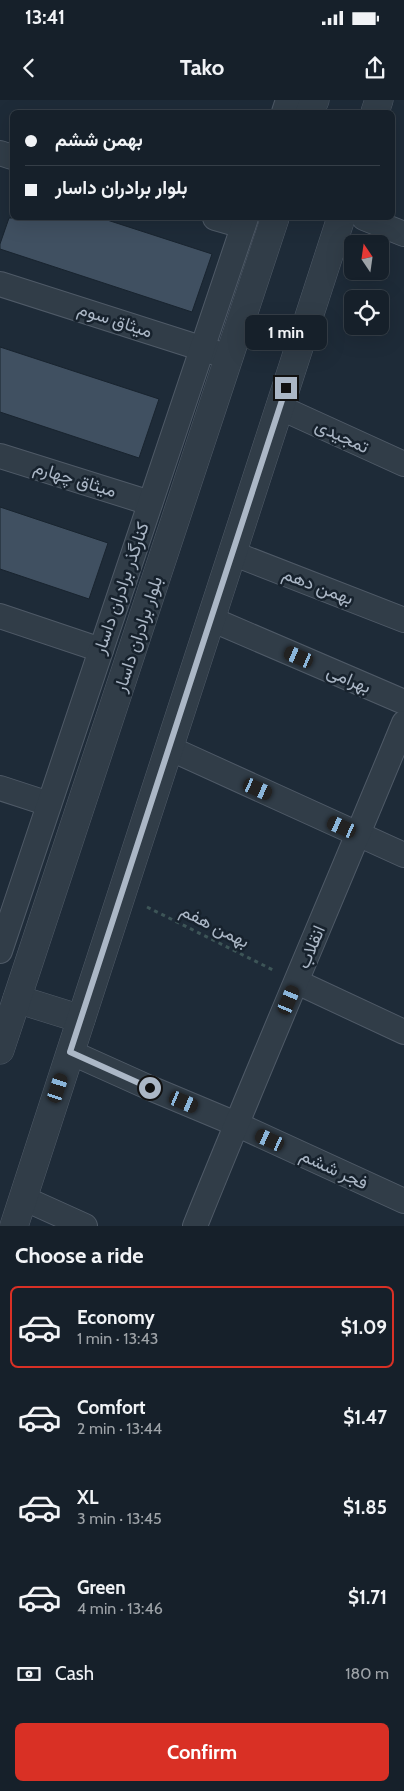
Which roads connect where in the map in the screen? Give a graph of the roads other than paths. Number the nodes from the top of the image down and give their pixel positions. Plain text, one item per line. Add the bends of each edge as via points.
1 (230, 220) edge
2 (274, 220) edge
3 (340, 220) edge
4 (369, 220) edge
5 (245, 222) edge
6 (404, 234) edge
7 (0, 284) edge
8 (202, 348) junction
9 (229, 357) junction
10 (280, 407) junction
11 (0, 456) edge
12 (404, 464) edge
13 (150, 502) junction
14 (232, 553) junction
15 (0, 616) edge
16 (211, 619) junction
17 (404, 620) edge
18 (101, 650) junction
19 (404, 702) edge
20 (404, 722) edge
21 (169, 748) junction
22 (0, 788) edge
23 (49, 804) junction
24 (358, 834) junction
25 (404, 855) edge
26 (0, 951) edge
27 (297, 982) junction
28 (8, 997) edge
29 (81, 1019) junction
30 (404, 1032) edge
31 (0, 1050) edge
32 (70, 1052) junction
33 (236, 1124) junction
34 (23, 1198) junction
35 (404, 1202) edge
36 (14, 1226) edge
37 (84, 1226) edge
38 (195, 1226) edge

1 - 5 street
2 - 9 street, بلوار برادران داسار
3 - 10 street
4 - 6 street
5 - 8 street, کنارگذر برادران داسار
7 - 8 street, میثاق سوم
8 - 9 street, میثاق سوم
8 - 13 street, کنارگذر برادران داسار
9 - 28 street, بلوار برادران داسار
10 - 12 street, تمجیدی
10 - 14 street
11 - 13 street, میثاق چهارم
13 - 18 street, کنارگذر برادران داسار
14 - 16 street
14 - 17 street, بهمن دهم
15 - 18 street
16 - 19 street, بهرامی
16 - 21 street
18 - 23 street, کنارگذر برادران داسار
20 - 24 street, انقلاب
21 - 24 street
21 - 29 street
22 - 23 street
23 - 26 street, کنارگذر برادران داسار
24 - 25 street
24 - 27 street, انقلاب
27 - 30 street
27 - 33 street, انقلاب
28 - 29 street
28 - 31 street, بلوار برادران داسار
29 - 32 street
32 - 33 street, فجر ششم
32 - 34 street
33 - 35 street, فجر ششم
33 - 38 street, انقلاب
34 - 36 street
34 - 37 street

